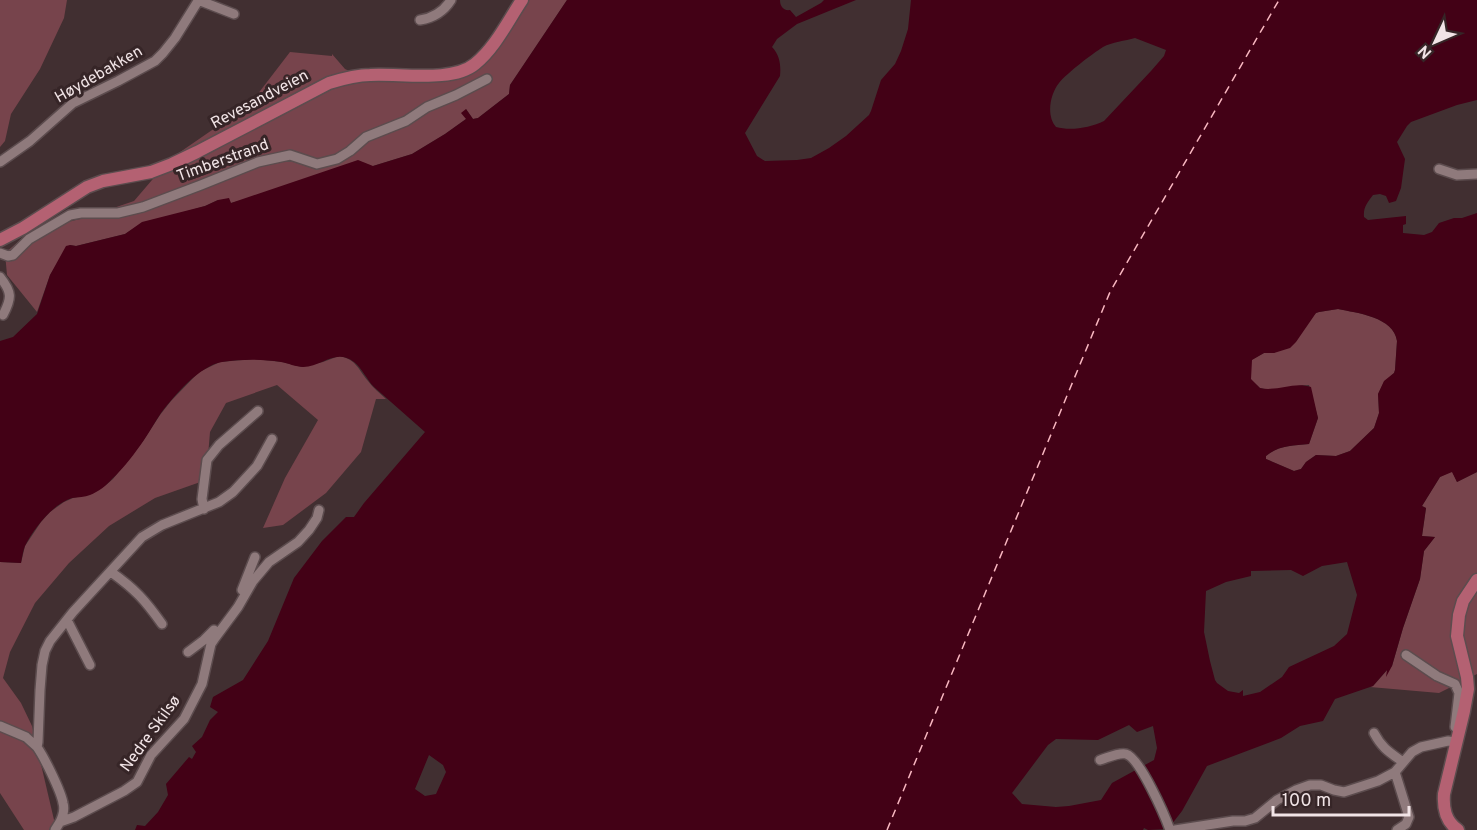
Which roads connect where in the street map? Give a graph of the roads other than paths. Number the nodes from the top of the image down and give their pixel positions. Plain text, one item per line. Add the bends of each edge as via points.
1 (198, 0) edge
2 (451, 0) edge
3 (522, 0) edge
4 (234, 14) dead end
5 (420, 20) dead end
6 (487, 79) dead end
7 (0, 162) edge
8 (1439, 169) dead end
9 (1477, 174) edge
10 (0, 240) edge
11 (0, 253) edge
12 (0, 277) edge
13 (3, 315) dead end
14 (258, 411) dead end
15 (272, 439) dead end
16 (204, 509) junction
17 (319, 510) dead end
18 (255, 557) dead end
19 (111, 572) junction
20 (1477, 580) edge
21 (67, 620) junction
22 (224, 623) junction
23 (162, 624) dead end
24 (188, 652) dead end
25 (1406, 655) dead end
26 (90, 665) dead end
27 (0, 726) edge
28 (1374, 733) dead end
29 (1454, 742) junction
30 (37, 747) junction
31 (1100, 760) dead end
32 (1403, 762) junction
33 (1395, 772) junction
34 (58, 826) edge
35 (1454, 829) edge
36 (1170, 830) edge
37 (1175, 830) edge
38 (1397, 830) edge

1 - 4 street, Høydebakken
1 - 7 street, Høydebakken via 175,38 155,61 73,103
2 - 5 street via 438,14
3 - 10 main road, Revesandveien via 490,48 467,69 442,75 370,75 329,83 172,164 87,188
6 - 11 street, Timberstrand via 366,137 337,159 317,164 290,155 258,162 143,207 118,213 70,215 29,239 13,255
8 - 9 street via 1457,175
12 - 13 street via 10,297
14 - 16 street via 207,460
15 - 16 street via 257,466 233,492
16 - 19 street via 147,533
17 - 22 street, Nedre Skilsø via 298,542 269,561
18 - 22 street
19 - 21 street
19 - 23 street via 141,595
20 - 29 main road via 1463,601 1457,626 1468,689
21 - 26 street
21 - 30 street via 45,651
22 - 24 street
22 - 34 street, Nedre Skilsø via 211,644 202,684 184,719 151,755 137,782
25 - 29 street via 1455,684 1459,693
27 - 30 street via 26,737
28 - 32 street via 1386,751
29 - 32 street via 1421,747
29 - 35 main road via 1444,803
30 - 34 street via 62,798 64,812
31 - 36 street via 1123,753 1130,755 1140,767
32 - 33 street
33 - 37 street via 1344,792 1310,785 1245,821
33 - 38 street via 1409,817

